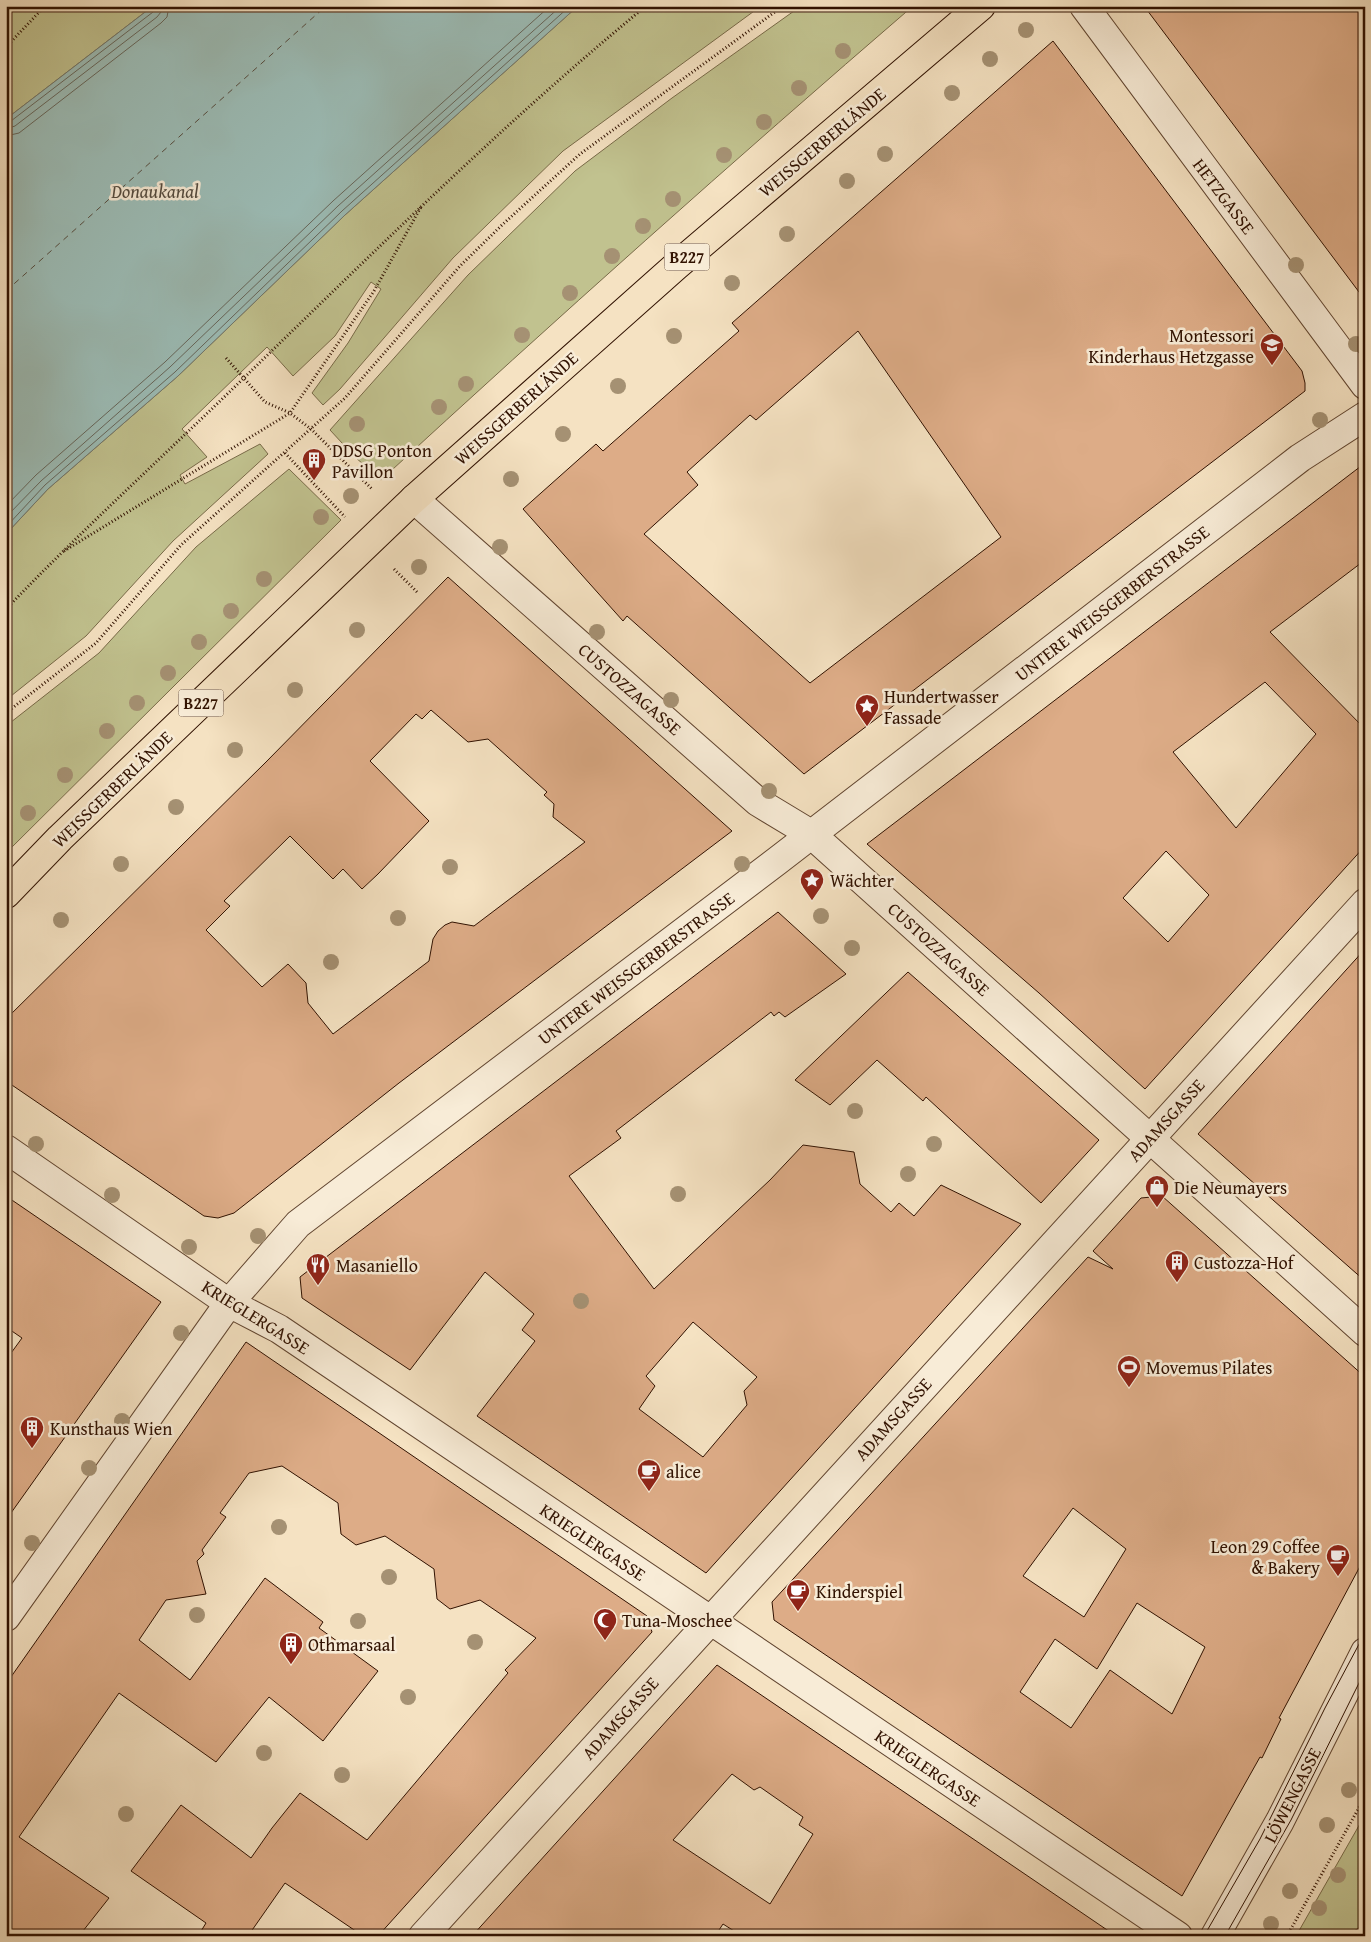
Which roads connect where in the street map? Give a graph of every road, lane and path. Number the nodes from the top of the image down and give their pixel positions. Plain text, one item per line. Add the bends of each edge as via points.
1 (46, 6) edge
2 (646, 6) edge
3 (783, 6) edge
4 (981, 6) edge
5 (1084, 6) edge
6 (6, 47) edge
7 (424, 202) junction
8 (226, 358) dead end
9 (243, 379) junction
10 (1365, 385) edge
11 (290, 413) junction
12 (1365, 416) edge
13 (311, 428) junction
14 (285, 453) junction
15 (406, 506) junction
16 (346, 518) dead end
17 (59, 554) junction
18 (6, 609) edge
19 (6, 713) edge
20 (811, 834) junction
21 (6, 894) edge
22 (1365, 903) edge
23 (1150, 1138) junction
24 (6, 1150) edge
25 (229, 1304) junction
26 (1365, 1332) edge
27 (6, 1617) edge
28 (709, 1620) junction
29 (1365, 1652) edge
30 (1357, 1686) edge
31 (1365, 1797) edge
32 (423, 1936) edge
33 (1178, 1936) edge
34 (1216, 1936) edge
35 (1287, 1936) edge

1 - 6 path
2 - 7 path
3 - 13 path via 580,154 460,266 345,398
4 - 15 main road, WEISSGERBERLÄNDE / B227 via 676,266
5 - 10 street, HETZGASSE
7 - 9 path
7 - 11 path via 374,291
8 - 9 path
9 - 11 path via 265,402
9 - 17 path
11 - 13 path
11 - 17 path
12 - 20 street, UNTERE WEISSGERBERSTRASSE via 1300,458
13 - 14 path
13 - 15 path
14 - 16 path
14 - 19 path via 181,545 96,643
15 - 20 street, CUSTOZZAGASSE via 758,802
15 - 21 main road, WEISSGERBERLÄNDE / B227 via 60,838
17 - 18 path
20 - 23 street, CUSTOZZAGASSE
20 - 25 street, UNTERE WEISSGERBERSTRASSE via 298,1224
22 - 23 street, ADAMSGASSE
23 - 26 street, CUSTOZZAGASSE
23 - 28 street, ADAMSGASSE
24 - 25 street, KRIEGLERGASSE
25 - 27 street, UNTERE WEISSGERBERSTRASSE
25 - 28 street, KRIEGLERGASSE via 279,1329
28 - 32 street, ADAMSGASSE
28 - 33 street, KRIEGLERGASSE
29 - 30 street, LÖWENGASSE
30 - 34 street, LÖWENGASSE
31 - 35 path

